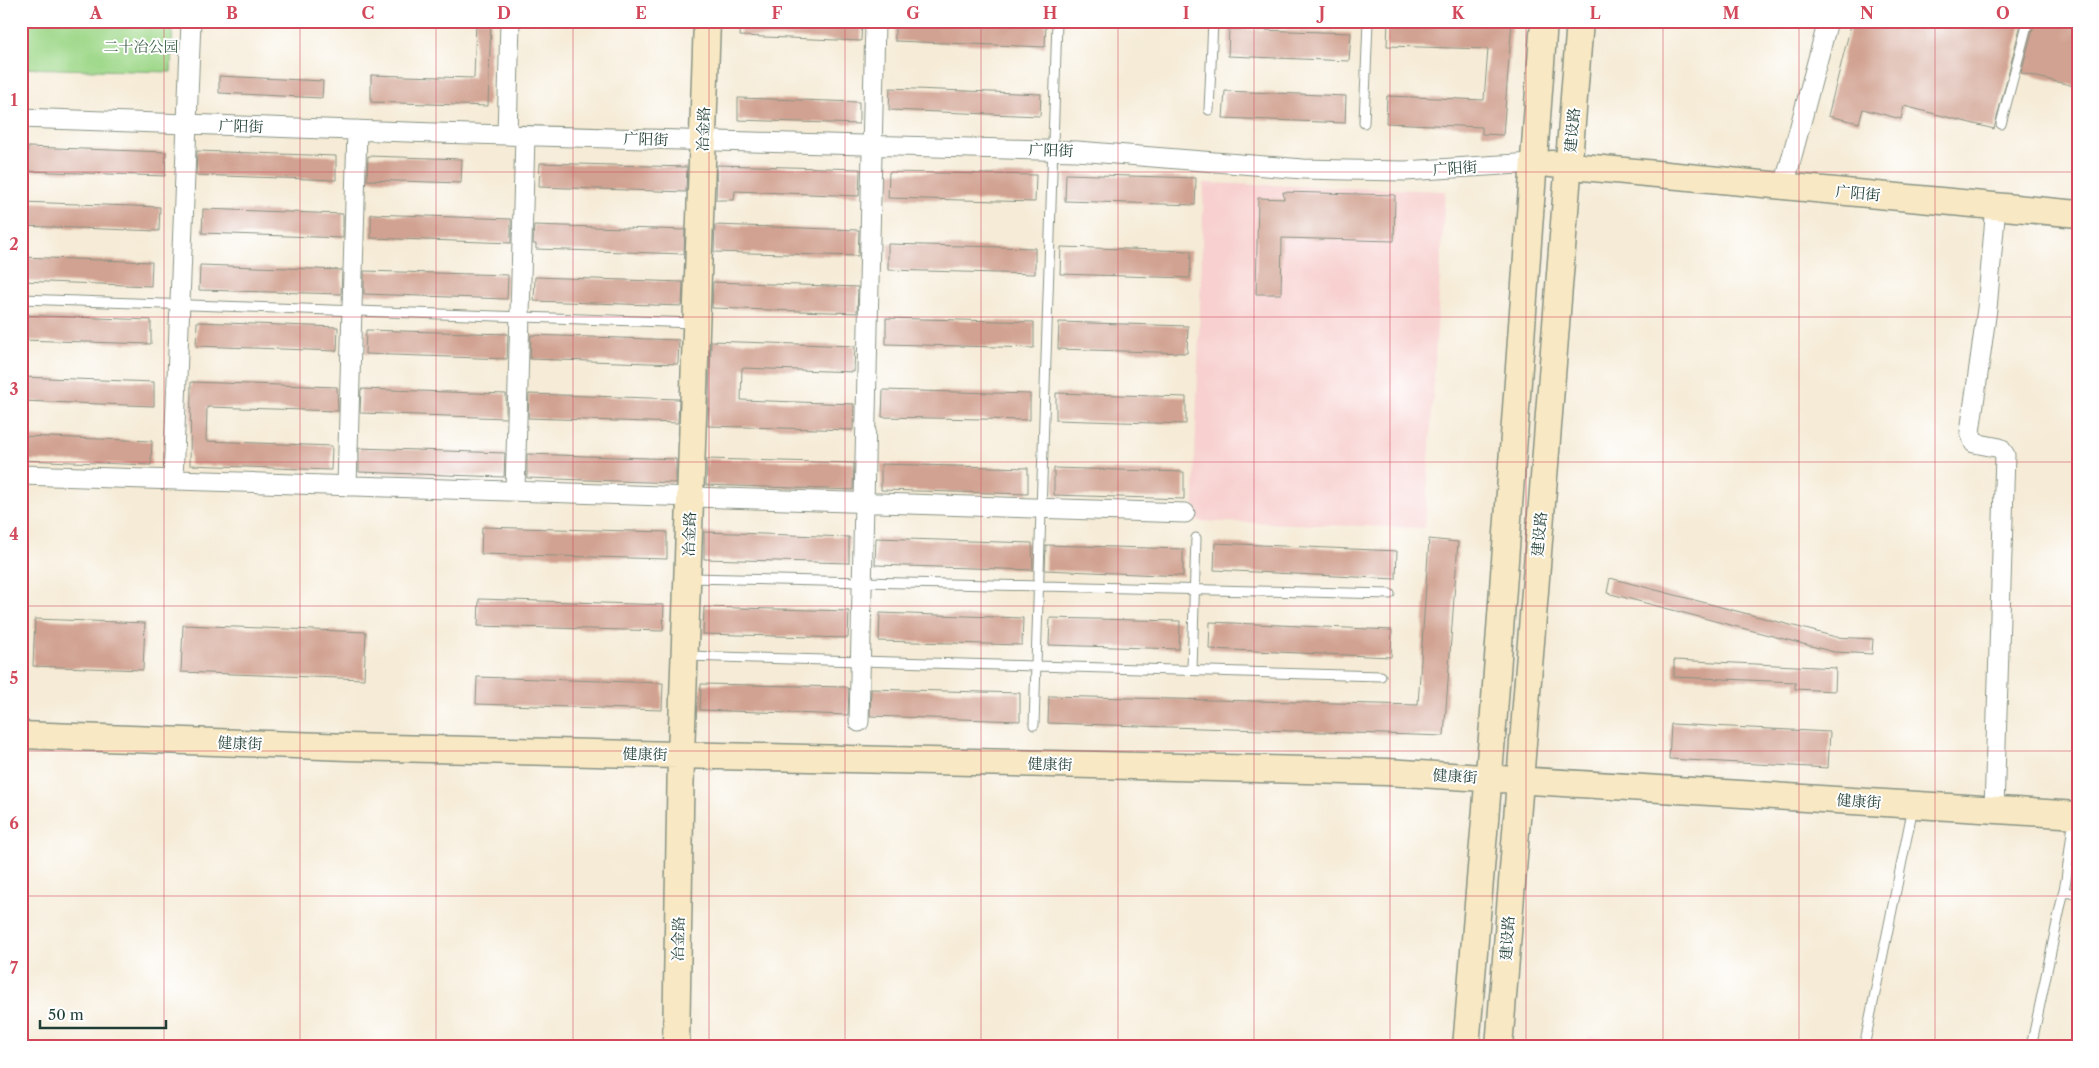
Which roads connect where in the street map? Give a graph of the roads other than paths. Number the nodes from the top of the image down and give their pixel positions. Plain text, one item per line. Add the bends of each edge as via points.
1 (191, 21) edge
2 (510, 21) edge
3 (707, 21) edge
4 (876, 21) edge
5 (1056, 21) edge
6 (1213, 21) edge
7 (1368, 21) edge
8 (1544, 21) edge
9 (1580, 21) edge
10 (1828, 21) edge
11 (2028, 21) edge
12 (1209, 110) dead end
13 (21, 118) edge
14 (1364, 123) dead end
15 (187, 124) junction
16 (2001, 124) dead end
17 (357, 130) junction
18 (516, 136) junction
19 (703, 141) junction
20 (872, 145) junction
21 (1052, 150) junction
22 (1534, 163) junction
23 (1569, 166) junction
24 (1784, 186) junction
25 (1996, 206) junction
26 (2078, 214) edge
27 (21, 299) edge
28 (180, 305) junction
29 (352, 311) junction
30 (520, 317) junction
31 (696, 323) junction
32 (21, 476) edge
33 (173, 480) junction
34 (347, 486) junction
35 (515, 491) junction
36 (690, 496) junction
37 (864, 502) junction
38 (1041, 508) junction
39 (1185, 513) dead end
40 (1196, 538) dead end
41 (687, 578) junction
42 (862, 582) junction
43 (1038, 586) junction
44 (1194, 590) junction
45 (1390, 594) dead end
46 (685, 656) junction
47 (861, 661) junction
48 (1036, 666) junction
49 (1192, 670) junction
50 (1381, 676) dead end
51 (859, 722) dead end
52 (1034, 725) dead end
53 (21, 734) edge
54 (681, 755) junction
55 (1488, 778) junction
56 (1520, 780) junction
57 (1913, 804) junction
58 (1994, 810) junction
59 (2076, 814) edge
60 (2064, 892) junction
61 (2078, 894) edge
62 (676, 1047) edge
63 (1466, 1047) edge
64 (1499, 1047) edge
65 (1864, 1047) edge
66 (2032, 1047) edge

1 - 15 street
2 - 18 street
3 - 19 street, 冶金路
4 - 20 street
5 - 21 lane
6 - 12 lane
7 - 14 lane
8 - 22 street, 建设路
9 - 23 street, 建设路
10 - 24 street
11 - 16 lane
13 - 15 street, 广阳街
15 - 17 street, 广阳街
15 - 28 street
17 - 18 street, 广阳街
17 - 29 street
18 - 19 street, 广阳街
18 - 30 street
19 - 20 street, 广阳街
19 - 31 street, 冶金路
20 - 21 street, 广阳街
20 - 37 street
21 - 22 street, 广阳街 via 1348,170 1405,171
21 - 38 lane
22 - 23 street, 广阳街
22 - 55 street, 建设路
23 - 24 street, 广阳街
23 - 56 street, 建设路
24 - 25 street, 广阳街
25 - 26 street, 广阳街
25 - 58 street via 1987,309 1970,432 1974,443 2000,448 2005,456
27 - 28 lane
28 - 29 lane
28 - 33 street
29 - 30 lane
29 - 34 street
30 - 31 lane
30 - 35 street
31 - 36 street, 冶金路
32 - 33 street
33 - 34 street
34 - 35 street
35 - 36 street
36 - 37 street
36 - 41 street, 冶金路
37 - 38 street
37 - 42 street
38 - 39 street
38 - 43 lane
40 - 44 lane
41 - 42 lane
41 - 46 street, 冶金路
42 - 43 lane
42 - 47 street
43 - 44 lane
43 - 48 lane
44 - 45 lane
44 - 49 lane
46 - 47 lane
46 - 54 street, 冶金路
47 - 48 lane
47 - 51 street
48 - 49 lane
48 - 52 lane
49 - 50 lane
53 - 54 street, 健康街 via 348,747
54 - 55 street, 健康街 via 1387,772
54 - 62 street, 冶金路
55 - 56 street, 健康街
55 - 63 street, 建设路
56 - 57 street, 健康街
56 - 64 street, 建设路
57 - 58 street, 健康街
57 - 65 lane
58 - 59 street, 健康街
59 - 60 lane
60 - 61 lane
60 - 66 lane

